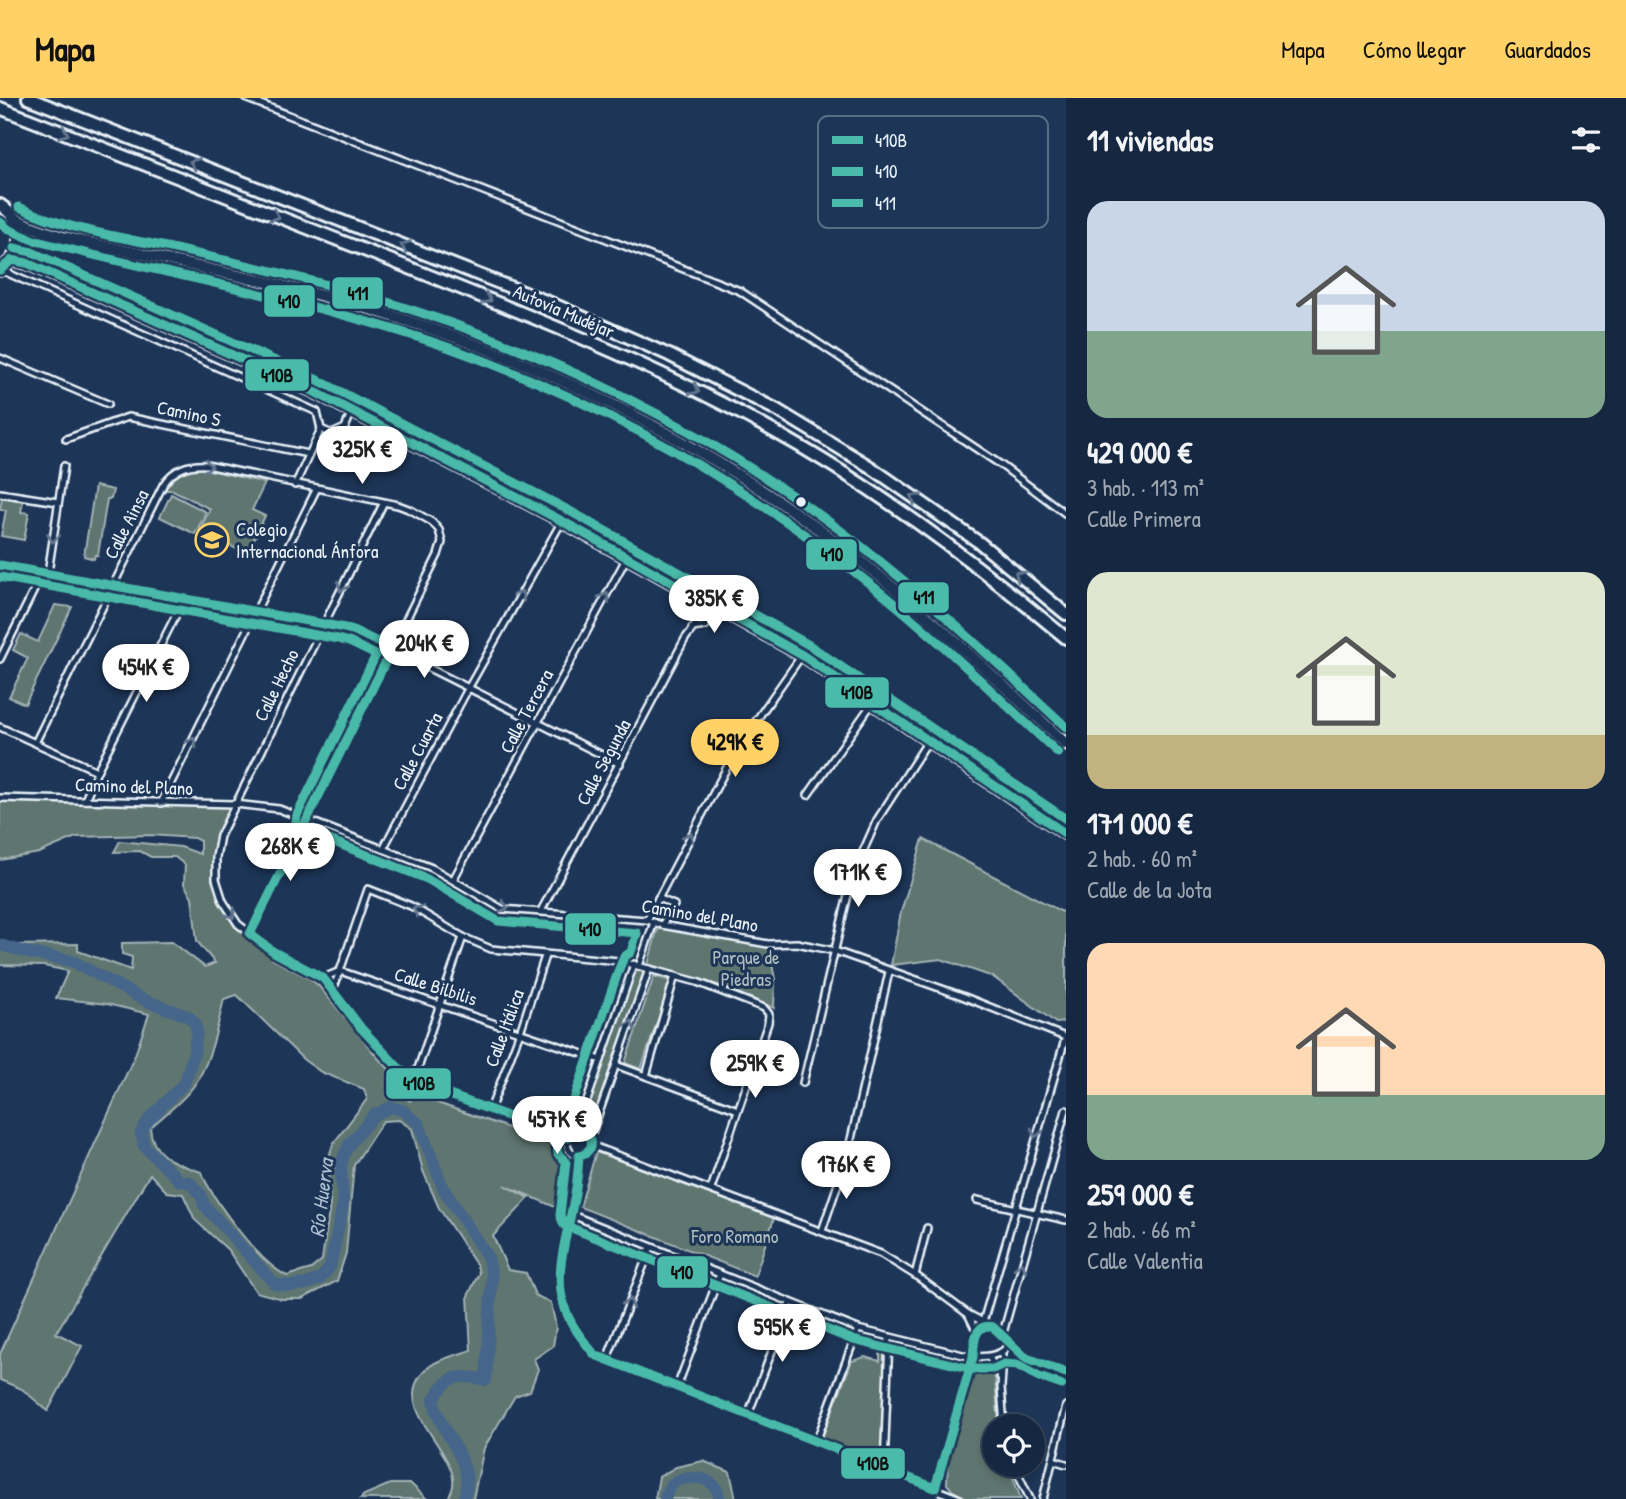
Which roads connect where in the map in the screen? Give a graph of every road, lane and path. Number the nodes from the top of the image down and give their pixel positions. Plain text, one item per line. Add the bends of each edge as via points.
1 (28, 98) edge
2 (245, 98) edge
3 (0, 108) edge
4 (0, 205) edge
5 (14, 218) junction
6 (12, 260) junction
7 (1, 270) edge
8 (0, 358) edge
9 (108, 404) dead end
10 (352, 411) junction
11 (321, 429) junction
12 (66, 439) dead end
13 (309, 454) junction
14 (64, 466) dead end
15 (295, 485) junction
16 (316, 490) junction
17 (0, 493) edge
18 (58, 502) junction
19 (383, 504) junction
20 (1066, 514) edge
21 (562, 521) junction
22 (627, 557) junction
23 (0, 565) edge
24 (45, 573) junction
25 (111, 586) junction
26 (184, 599) junction
27 (708, 602) junction
28 (723, 610) junction
29 (257, 611) junction
30 (1066, 614) edge
31 (324, 624) junction
32 (692, 628) junction
33 (1066, 638) edge
34 (392, 649) junction
35 (802, 655) junction
36 (0, 659) edge
37 (469, 687) junction
38 (873, 702) junction
39 (537, 721) junction
40 (0, 727) edge
41 (929, 740) junction
42 (36, 741) junction
43 (1066, 744) edge
44 (620, 764) junction
45 (97, 771) junction
46 (808, 795) dead end
47 (0, 798) edge
48 (85, 800) junction
49 (162, 803) junction
50 (235, 804) junction
51 (308, 820) junction
52 (1066, 834) edge
53 (383, 849) junction
54 (453, 880) junction
55 (658, 898) junction
56 (541, 911) junction
57 (646, 920) junction
58 (654, 922) junction
59 (662, 925) junction
60 (250, 934) junction
61 (463, 937) junction
62 (835, 951) junction
63 (545, 956) junction
64 (637, 965) junction
65 (649, 969) junction
66 (340, 971) junction
67 (889, 972) junction
68 (676, 976) junction
69 (323, 978) junction
70 (332, 990) junction
71 (440, 1004) junction
72 (520, 1031) junction
73 (1065, 1036) edge
74 (1063, 1045) junction
75 (1066, 1053) edge
76 (601, 1060) junction
77 (616, 1065) junction
78 (646, 1076) junction
79 (414, 1080) junction
80 (803, 1083) dead end
81 (490, 1110) junction
82 (738, 1110) junction
83 (1066, 1110) edge
84 (1064, 1121) edge
85 (577, 1130) junction
86 (591, 1136) junction
87 (568, 1138) junction
88 (593, 1146) junction
89 (849, 1148) dead end
90 (579, 1156) junction
91 (845, 1163) dead end
92 (710, 1189) junction
93 (977, 1200) dead end
94 (1014, 1209) junction
95 (1036, 1213) junction
96 (572, 1215) junction
97 (1066, 1220) edge
98 (927, 1228) dead end
99 (822, 1231) junction
100 (651, 1247) junction
101 (720, 1274) junction
102 (915, 1275) junction
103 (790, 1303) junction
104 (968, 1314) junction
105 (981, 1327) junction
106 (858, 1329) junction
107 (1003, 1333) junction
108 (889, 1338) junction
109 (1005, 1340) junction
110 (975, 1347) junction
111 (1001, 1352) junction
112 (1020, 1353) junction
113 (973, 1357) junction
114 (987, 1357) junction
115 (607, 1359) junction
116 (1066, 1373) edge
117 (1001, 1378) junction
118 (677, 1387) junction
119 (1066, 1406) edge
120 (1003, 1414) edge
121 (748, 1415) junction
122 (816, 1442) junction
123 (1053, 1460) junction
124 (1066, 1464) edge
125 (884, 1468) junction
126 (1019, 1477) edge
127 (935, 1488) junction
128 (1044, 1492) junction
129 (960, 1499) edge
130 (1029, 1499) edge
131 (1043, 1499) edge

30 -> 1 highway, Autovía Mudéjar via 980,544 869,466 777,410 669,355 553,304
2 - 20 street via 740,291 1001,465
3 -> 33 highway, Autovía Mudéjar via 544,321 660,371 861,484 970,560
4 - 5 highway
5 - 6 highway via 20,236
5 - 43 highway via 75,239 303,291 390,316 453,336 600,399 716,462 870,569
6 - 7 highway
6 - 10 highway
7 - 11 street via 317,412
8 - 9 street
10 - 11 street via 345,428 332,434
10 - 21 highway
11 - 13 street
12 - 13 street, Camino S via 128,417
13 - 15 street
14 - 18 street
15 - 16 street
25 -> 15 street, Calle Ainsa via 173,473 196,465
16 - 19 street
16 - 29 street
17 - 18 street
18 -> 24 street
19 -> 31 street, Calle Hecho
19 - 34 street via 398,505 432,522 442,542
21 - 22 highway
37 -> 21 street, Calle Cuarta
22 - 27 highway
39 -> 22 street, Calle Tercera
23 - 24 street
24 - 25 street
24 - 36 street
25 - 26 street
25 - 42 street, Calle Ainsa
26 - 29 street
26 - 45 street
27 - 28 highway
27 - 32 street, Calle Segunda
28 - 32 street via 705,626
28 - 35 highway
29 - 31 street
49 -> 29 street
31 - 34 street via 353,630
31 - 50 street, Calle Hecho
32 - 44 street, Calle Segunda
34 - 37 street
34 - 51 street
35 - 38 highway
55 -> 35 street via 737,748
37 - 39 street
37 - 53 street, Calle Cuarta
38 - 41 highway
38 - 46 street
39 - 44 street
39 - 54 street, Calle Tercera
40 - 42 street
41 - 52 highway
41 - 62 street via 872,831 853,874
42 - 45 street
44 - 56 street, Calle Segunda
45 - 48 street
47 - 48 street, Camino del Plano
48 - 49 street, Camino del Plano
49 - 50 street, Camino del Plano
50 - 51 street, Camino del Plano via 279,809
50 -> 60 street, Calle Hecho via 218,842 216,879 230,915
51 - 53 street, Camino del Plano
51 - 60 street
53 - 54 street, Camino del Plano
54 -> 56 street, Camino del Plano via 502,909
55 - 57 street
55 - 59 street via 674,905
56 - 57 street, Camino del Plano
57 - 58 street, Camino del Plano
58 - 59 street, Camino del Plano
58 - 64 street
59 - 62 street, Camino del Plano
60 - 69 street, Calle Hecho via 274,953
61 - 63 street via 491,950
61 -> 66 street via 411,906 368,889
61 - 71 street
62 - 67 street, Camino del Plano
62 - 80 street
63 - 64 street
63 - 72 street, Calle Itálica
64 - 65 street
64 - 76 street
65 - 68 street
77 -> 65 street
66 - 69 street
66 - 70 street
66 - 71 street, Calle Bilbilis
67 - 73 street, Camino del Plano
67 - 89 street
68 - 78 street
68 - 82 street via 768,1011
69 - 70 street
70 - 79 street via 361,1028
71 - 72 street, Calle Bilbilis
71 - 79 street
72 - 76 street, Calle Bilbilis
72 - 81 street, Calle Itálica
73 - 74 street
74 - 75 street
74 -> 94 street
76 - 85 street
77 - 78 street
77 - 86 street
78 - 82 street
79 - 81 street
81 - 87 street
82 - 92 street
83 - 84 street
84 - 95 street
85 - 86 street
85 - 87 street
86 - 88 street
87 - 90 street via 569,1150
88 - 90 street
88 - 92 street
90 - 96 street
91 - 99 street
92 - 99 street
93 - 94 street
94 - 95 street
94 - 105 street
95 - 97 street
107 -> 95 street
96 - 100 street
96 - 115 street via 562,1245 561,1295 582,1341 595,1355
98 - 102 street
99 - 102 street via 881,1254
100 - 101 street
115 -> 100 street
101 - 103 street
101 - 118 street
102 - 104 street
103 - 106 street
103 - 121 street
104 - 105 street
104 - 105 street
105 - 107 street via 996,1327
105 - 110 street
106 - 108 street
106 - 122 street
107 - 109 street
108 - 113 street
108 - 125 street
109 - 111 street
109 - 112 street
110 - 113 street
110 - 114 street
111 - 112 street
111 - 114 street
111 - 117 street
112 - 116 street
113 - 114 street
113 - 127 street
114 - 117 street
115 - 118 street
117 - 120 street
118 - 121 street
119 - 123 street
121 - 122 street
122 - 125 street
123 - 124 street
123 - 128 street
125 - 127 street
126 - 130 street
127 - 129 street
128 - 130 street
128 - 131 street

